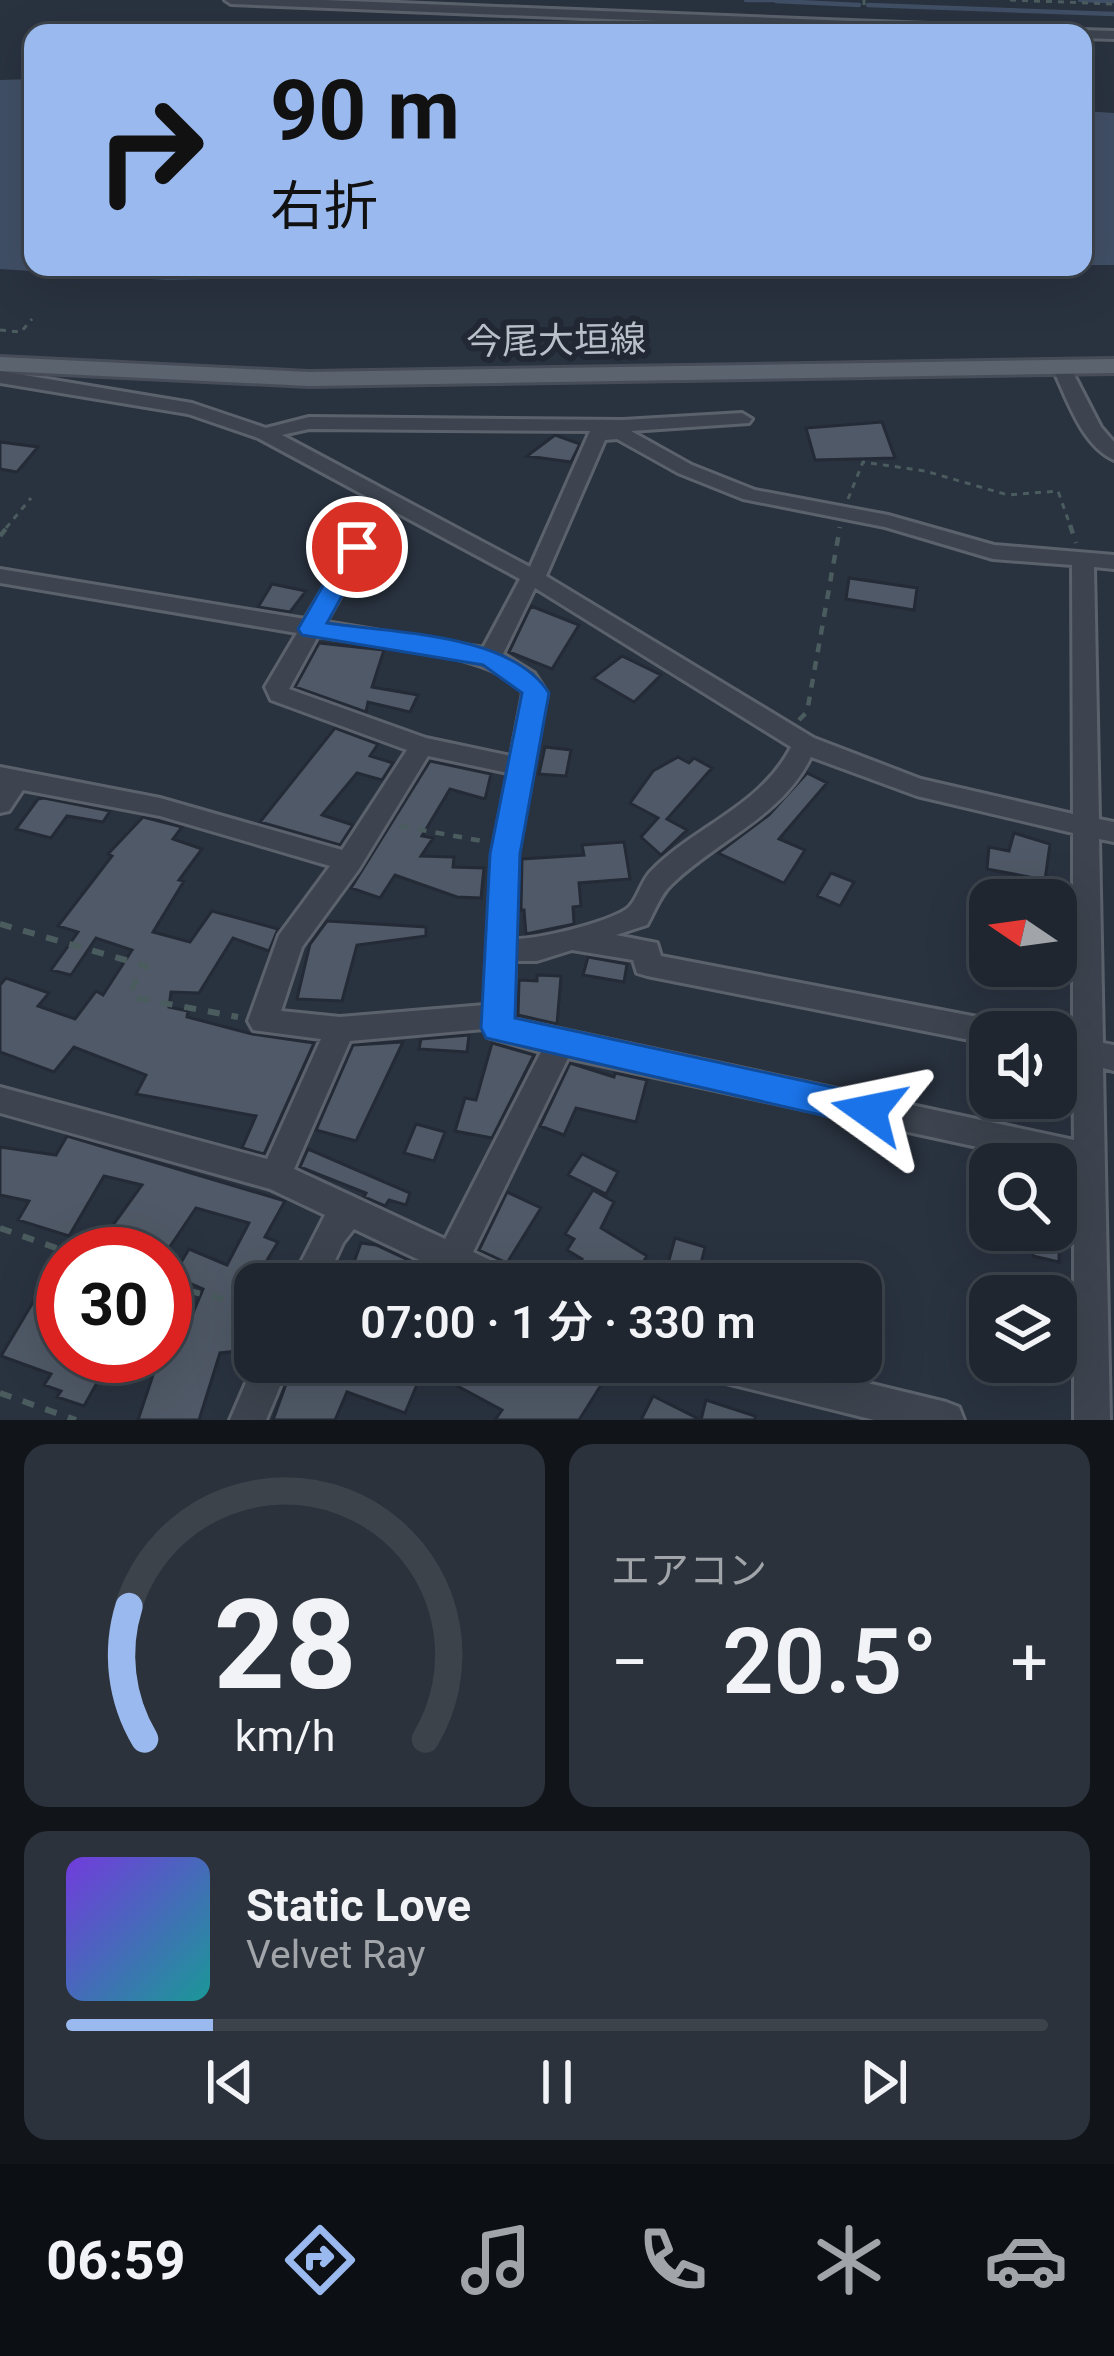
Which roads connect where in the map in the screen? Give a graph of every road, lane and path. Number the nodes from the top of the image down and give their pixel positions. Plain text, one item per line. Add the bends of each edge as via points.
1 (231, 0) edge
2 (1010, 0) edge
3 (1114, 4) edge
4 (829, 24) edge
5 (32, 319) dead end
6 (0, 330) edge
7 (0, 364) edge
8 (1114, 366) edge
9 (1061, 367) junction
10 (0, 377) edge
11 (742, 419) dead end
12 (265, 434) junction
13 (1114, 454) edge
14 (31, 498) dead end
15 (386, 499) junction
16 (0, 536) edge
17 (1083, 561) junction
18 (1114, 562) edge
19 (0, 576) edge
20 (531, 576) junction
21 (311, 629) junction
22 (490, 657) junction
23 (805, 744) junction
24 (422, 746) junction
25 (521, 767) junction
26 (9, 778) edge
27 (0, 804) edge
28 (376, 823) junction
29 (1100, 829) edge
30 (505, 854) junction
31 (350, 862) junction
32 (0, 924) edge
33 (576, 940) junction
34 (502, 950) junction
35 (497, 1016) junction
36 (263, 1021) junction
37 (969, 1027) edge
38 (340, 1029) junction
39 (560, 1045) junction
40 (1102, 1054) edge
41 (0, 1100) edge
42 (1090, 1158) junction
43 (275, 1176) junction
44 (348, 1210) junction
45 (0, 1228) edge
46 (36, 1241) edge
47 (453, 1257) junction
48 (317, 1263) edge
49 (465, 1263) edge
50 (192, 1292) edge
51 (234, 1302) edge
52 (264, 1383) edge
53 (795, 1383) edge
54 (0, 1393) edge
55 (76, 1420) edge
56 (248, 1420) edge
57 (946, 1420) edge
58 (1092, 1420) edge

1 - 4 street
2 - 3 path
5 - 6 path via 21,332
7 - 9 main road, 今尾大垣線 via 309,380
8 - 9 main road, 今尾大垣線
9 - 13 street
10 - 12 street via 192,409
11 - 12 street via 309,423
12 - 15 street
14 - 16 path
15 - 20 street
15 - 21 street
17 - 18 street
17 - 20 street via 992,552 888,521 751,495 620,433 597,435 542,568
17 - 29 street
19 - 21 street
20 - 22 street
20 - 23 street
21 - 22 street
21 - 24 street via 279,694
22 - 25 street via 536,693
23 - 29 street via 876,777
23 - 33 street via 751,812 656,881 638,917
24 - 25 street
24 - 28 street
25 - 30 street
26 - 27 street
26 - 31 street via 160,806
28 - 30 path via 472,836
28 - 31 street
29 - 40 street
30 - 34 street
31 - 36 street via 289,943
32 - 36 path via 146,966 132,997
33 - 34 street
33 - 37 street via 646,952 646,965
34 - 35 street
35 - 38 street
35 - 39 street via 498,1028
36 - 38 street
38 - 43 street
39 - 42 street
39 - 47 street
40 - 42 street
41 - 43 street
42 - 58 street
43 - 44 street
44 - 47 street
44 - 48 street
45 - 46 path
47 - 49 street
50 - 51 path
52 - 56 street
53 - 57 street
54 - 55 path

